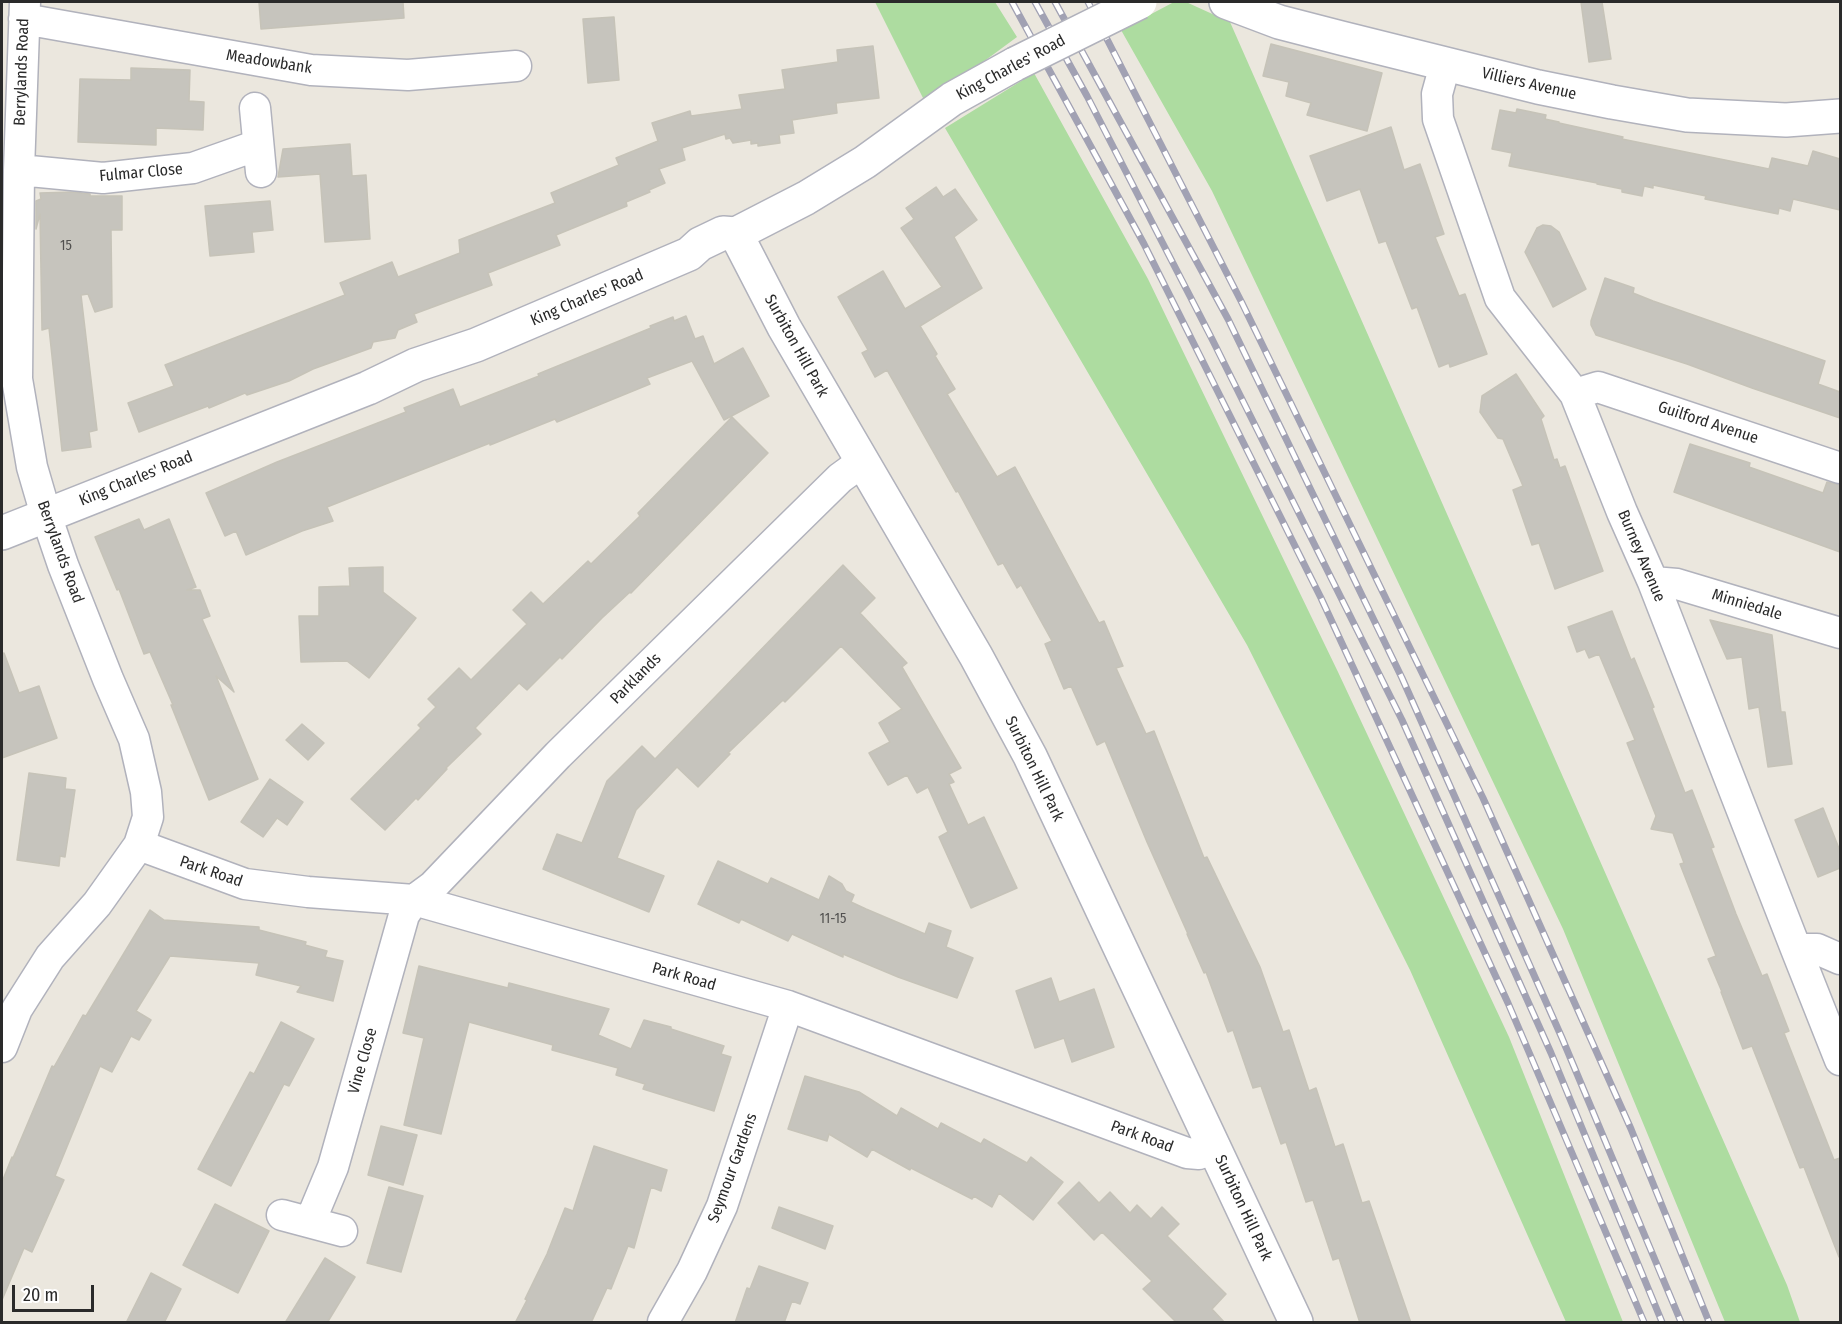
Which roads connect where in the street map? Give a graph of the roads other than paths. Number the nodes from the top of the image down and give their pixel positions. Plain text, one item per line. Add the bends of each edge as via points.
1 (1140, 2) edge
2 (1226, 2) edge
3 (25, 10) edge
4 (1282, 12) edge
5 (1445, 65) junction
6 (516, 66) dead end
7 (255, 108) dead end
8 (1840, 116) edge
9 (19, 170) junction
10 (736, 234) junction
11 (9, 380) edge
12 (1575, 394) junction
13 (862, 462) junction
14 (1840, 468) edge
15 (46, 514) junction
16 (2, 533) edge
17 (1653, 582) junction
18 (1840, 633) edge
19 (140, 845) junction
20 (414, 900) junction
21 (1796, 949) junction
22 (1840, 959) edge
23 (788, 1006) junction
24 (2, 1047) edge
25 (1840, 1060) edge
26 (1215, 1147) junction
27 (342, 1231) dead end
28 (663, 1323) edge
29 (1296, 1323) edge

1 - 10 street, King Charles' Road, bridge via 952,99 865,162
2 - 4 street, Villiers Avenue
3 - 6 street, Meadowbank via 311,70 408,75
3 - 9 street, Berrylands Road
4 - 5 street, Villiers Avenue
5 - 8 street, Villiers Avenue via 1687,115 1786,120
5 - 12 street, Burney Avenue via 1437,94 1438,119 1500,298
7 - 9 street, Fulmar Close via 260,158 103,178
9 - 11 street, Berrylands Road
10 - 13 street, Surbiton Hill Park
10 - 15 street, King Charles' Road via 723,233 689,254 476,345 416,365 368,388
11 - 15 street, Berrylands Road
12 - 14 street, Guilford Avenue via 1598,387
12 - 17 street, Burney Avenue
13 - 20 street, Parklands via 840,478 558,756 433,886
13 - 26 street, Surbiton Hill Park via 1030,756
15 - 16 street, King Charles' Road
15 - 19 street, Berrylands Road via 134,739 148,817
17 - 18 street, Minniedale via 1677,584
17 - 21 street, Burney Avenue
19 - 20 street, Park Road via 245,884
19 - 24 street, Berrylands Road via 97,904 50,957 17,1009
20 - 23 street, Park Road
20 - 27 street, Vine Close via 404,915 333,1167 296,1219
21 - 22 street via 1817,949
21 - 25 street, Burney Avenue
23 - 26 street, Park Road via 1187,1153 1199,1154
23 - 28 street, Seymour Gardens via 722,1206
26 - 29 street, Surbiton Hill Park

